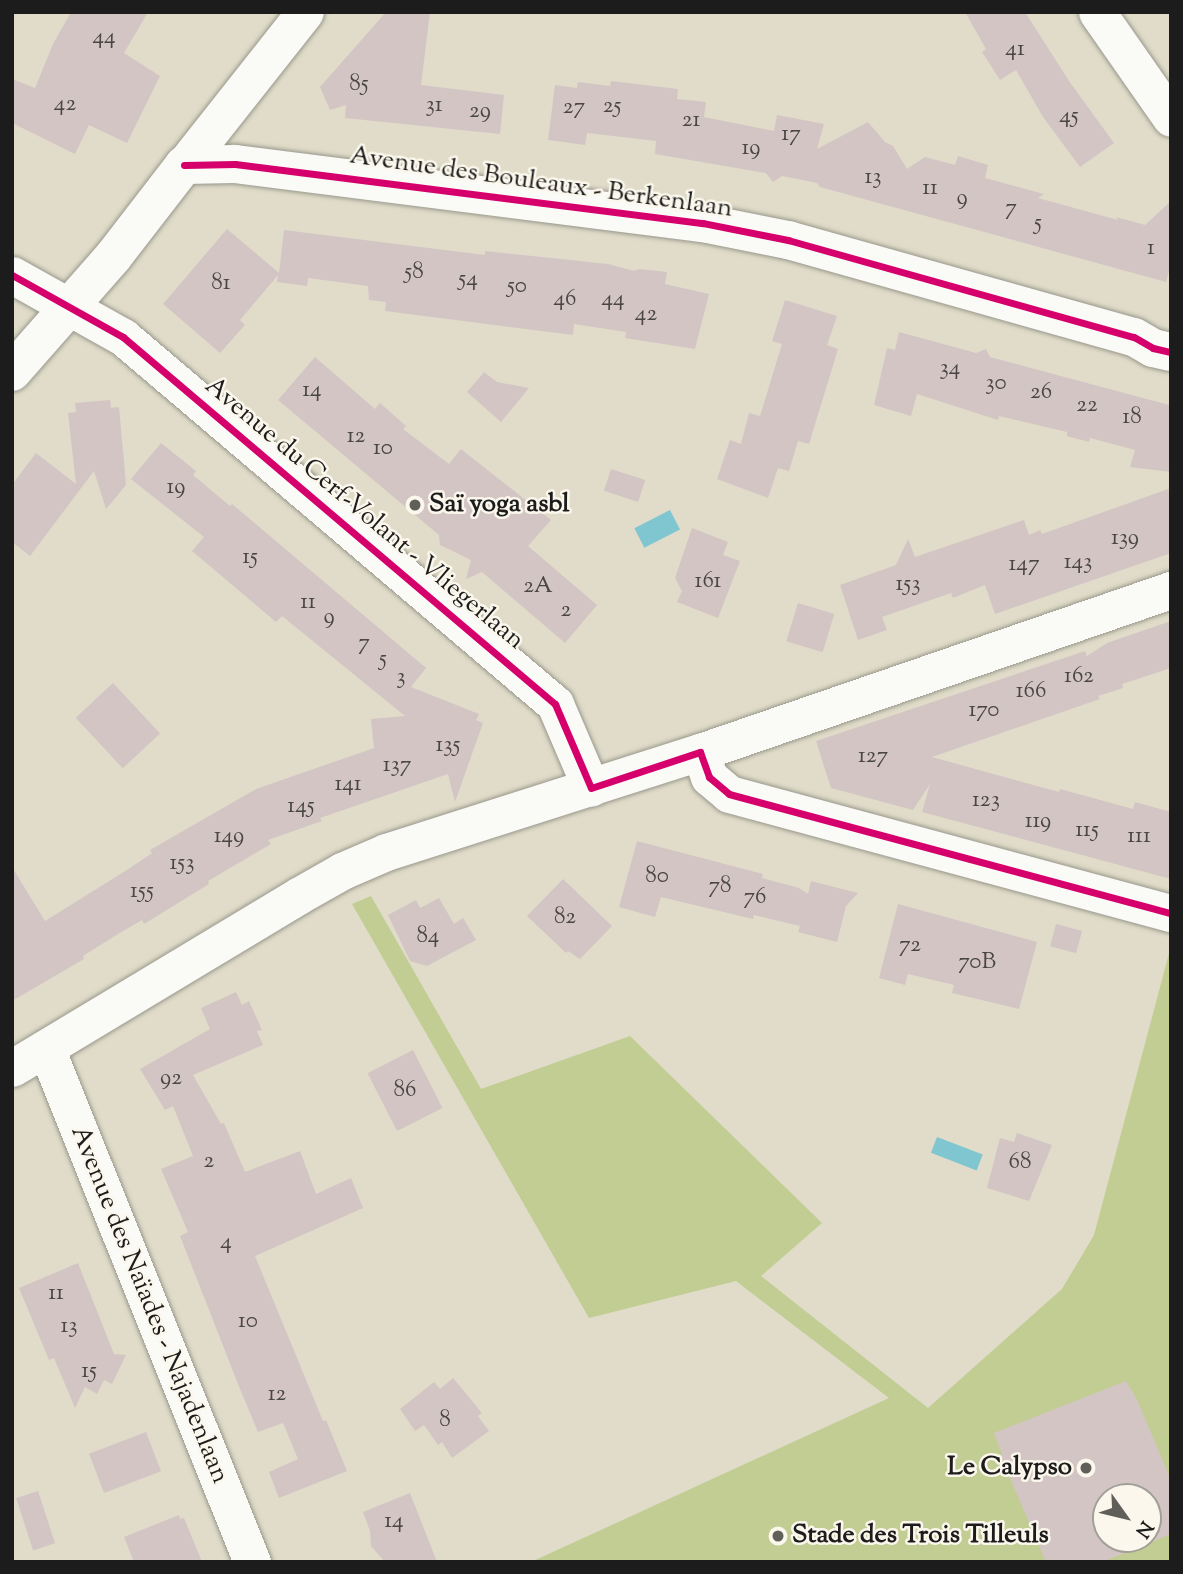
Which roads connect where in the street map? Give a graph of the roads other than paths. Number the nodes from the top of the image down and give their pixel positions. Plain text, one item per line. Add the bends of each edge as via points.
1 (305, 12) edge
2 (1097, 12) edge
3 (1171, 118) edge
4 (184, 165) junction
5 (12, 275) edge
6 (71, 306) junction
7 (1152, 337) edge
8 (1171, 352) edge
9 (12, 372) edge
10 (1171, 590) edge
11 (699, 752) junction
12 (591, 788) junction
13 (1171, 913) edge
14 (46, 1048) junction
15 (12, 1068) edge
16 (252, 1562) edge

1 - 4 street
2 - 3 street
4 - 6 street
4 - 7 street, Avenue des Bouleaux - Berkenlaan via 235,164 702,223 788,240
5 - 6 street, Avenue du Cerf-Volant - Vliegerlaan
6 - 9 street
6 - 12 street, Avenue du Cerf-Volant - Vliegerlaan via 123,337 555,704
7 - 8 street, Avenue des Bouleaux - Berkenlaan via 1153,348
10 - 11 street
11 - 12 street
11 - 13 street via 709,777 729,794
12 - 14 street via 386,852 342,871
14 - 15 street
14 - 16 street, Avenue des Naïades - Najadenlaan

